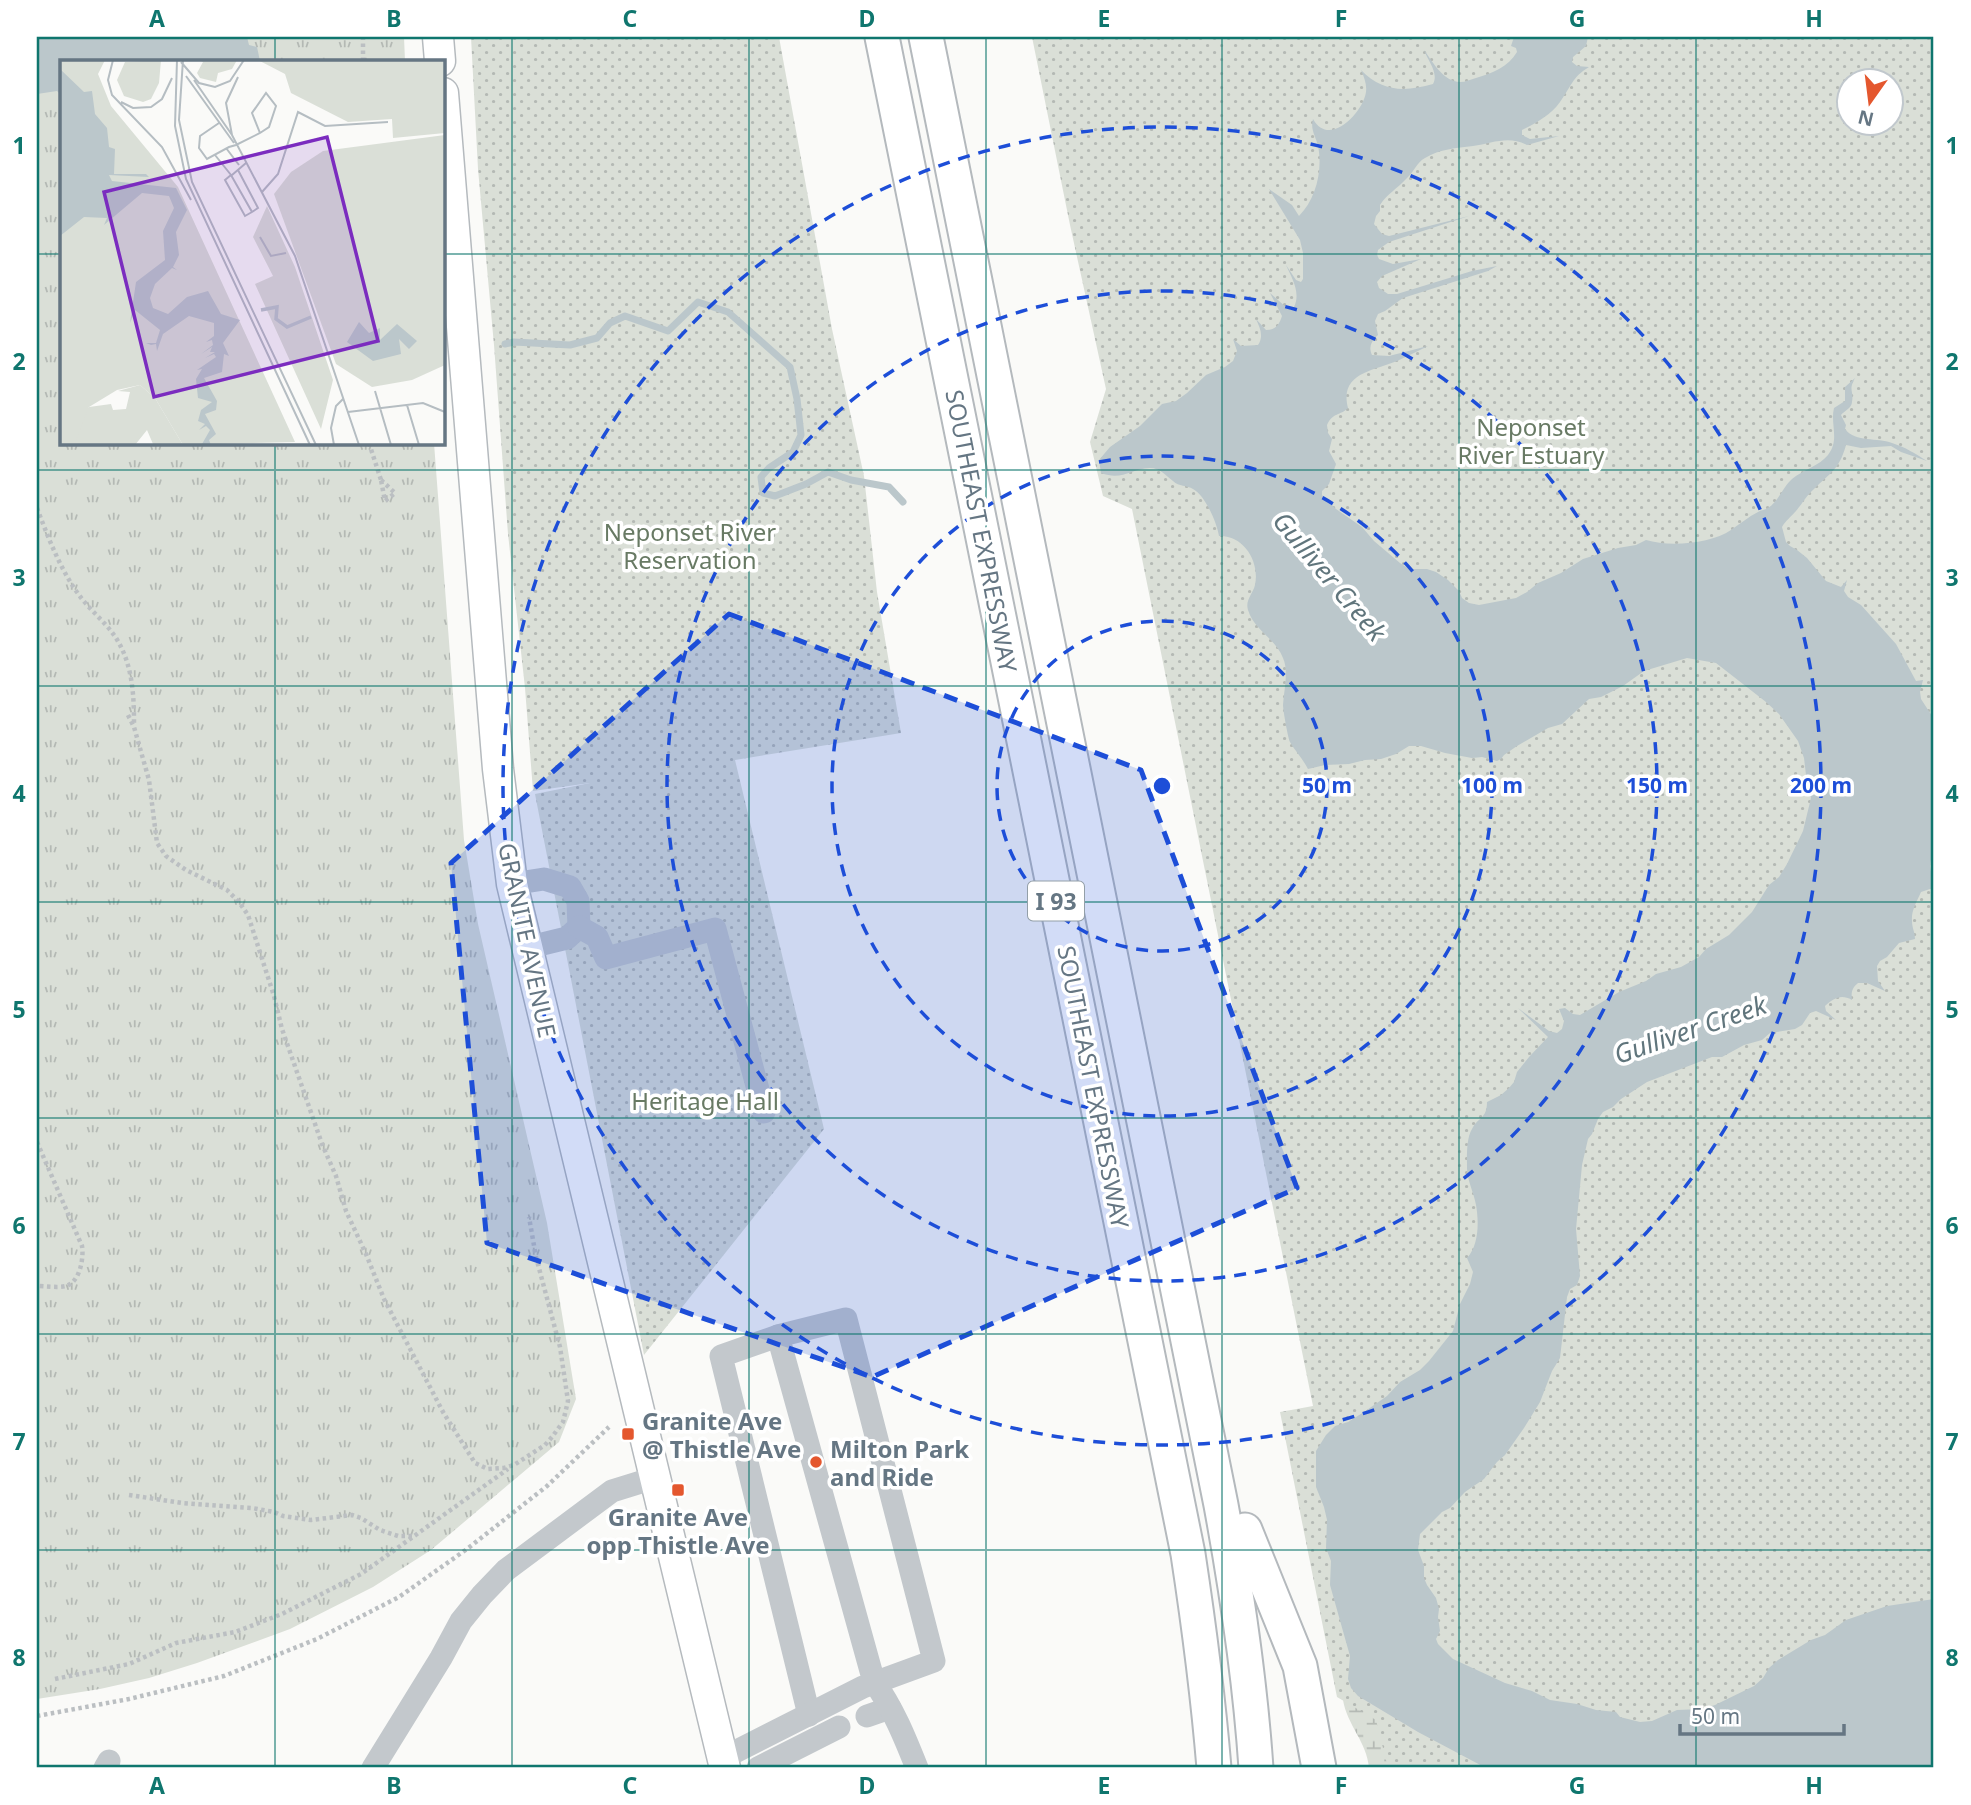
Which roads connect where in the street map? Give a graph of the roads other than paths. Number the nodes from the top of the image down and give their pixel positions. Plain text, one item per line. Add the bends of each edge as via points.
1 (438, 37) edge
2 (882, 37) edge
3 (901, 37) edge
4 (926, 37) edge
5 (948, 37) edge
6 (440, 60) edge
7 (444, 105) edge
8 (512, 884) junction
9 (579, 928) junction
10 (526, 948) junction
11 (764, 1112) dead end
12 (778, 1336) junction
13 (654, 1478) junction
14 (1245, 1530) junction
15 (874, 1682) junction
16 (890, 1708) junction
17 (808, 1715) junction
18 (867, 1716) dead end
19 (839, 1727) dead end
20 (796, 1761) edge
21 (724, 1763) edge
22 (373, 1768) edge
23 (758, 1768) edge
24 (917, 1768) edge
25 (1214, 1768) edge
26 (1232, 1768) edge
27 (1256, 1768) edge
28 (1276, 1768) edge
29 (1319, 1768) edge

1 - 6 main road
2 - 25 highway, SOUTHEAST EXPRESSWAY / I 93 via 1188,1554
3 - 26 highway, I 93 via 1205,1551
4 - 27 highway, I 93 via 1221,1505 1247,1664
5 - 14 highway, I 93
7 - 8 main road, GRANITE AVENUE via 497,755
8 - 9 street via 544,879 570,887 578,901
8 - 10 main road, GRANITE AVENUE
9 - 10 street via 567,938
9 - 11 street via 597,937 606,958 715,929
10 - 13 main road, GRANITE AVENUE
12 - 15 street
12 - 15 street via 846,1318 934,1661
12 - 17 street via 721,1356
13 - 21 main road, GRANITE AVENUE
13 - 22 street via 612,1490 506,1570 461,1621
14 - 28 highway, I 93 via 1267,1662
14 - 29 highway via 1300,1666
15 - 16 street
15 - 17 street
16 - 18 street
16 - 24 street
17 - 21 street
19 - 20 street
20 - 23 street

